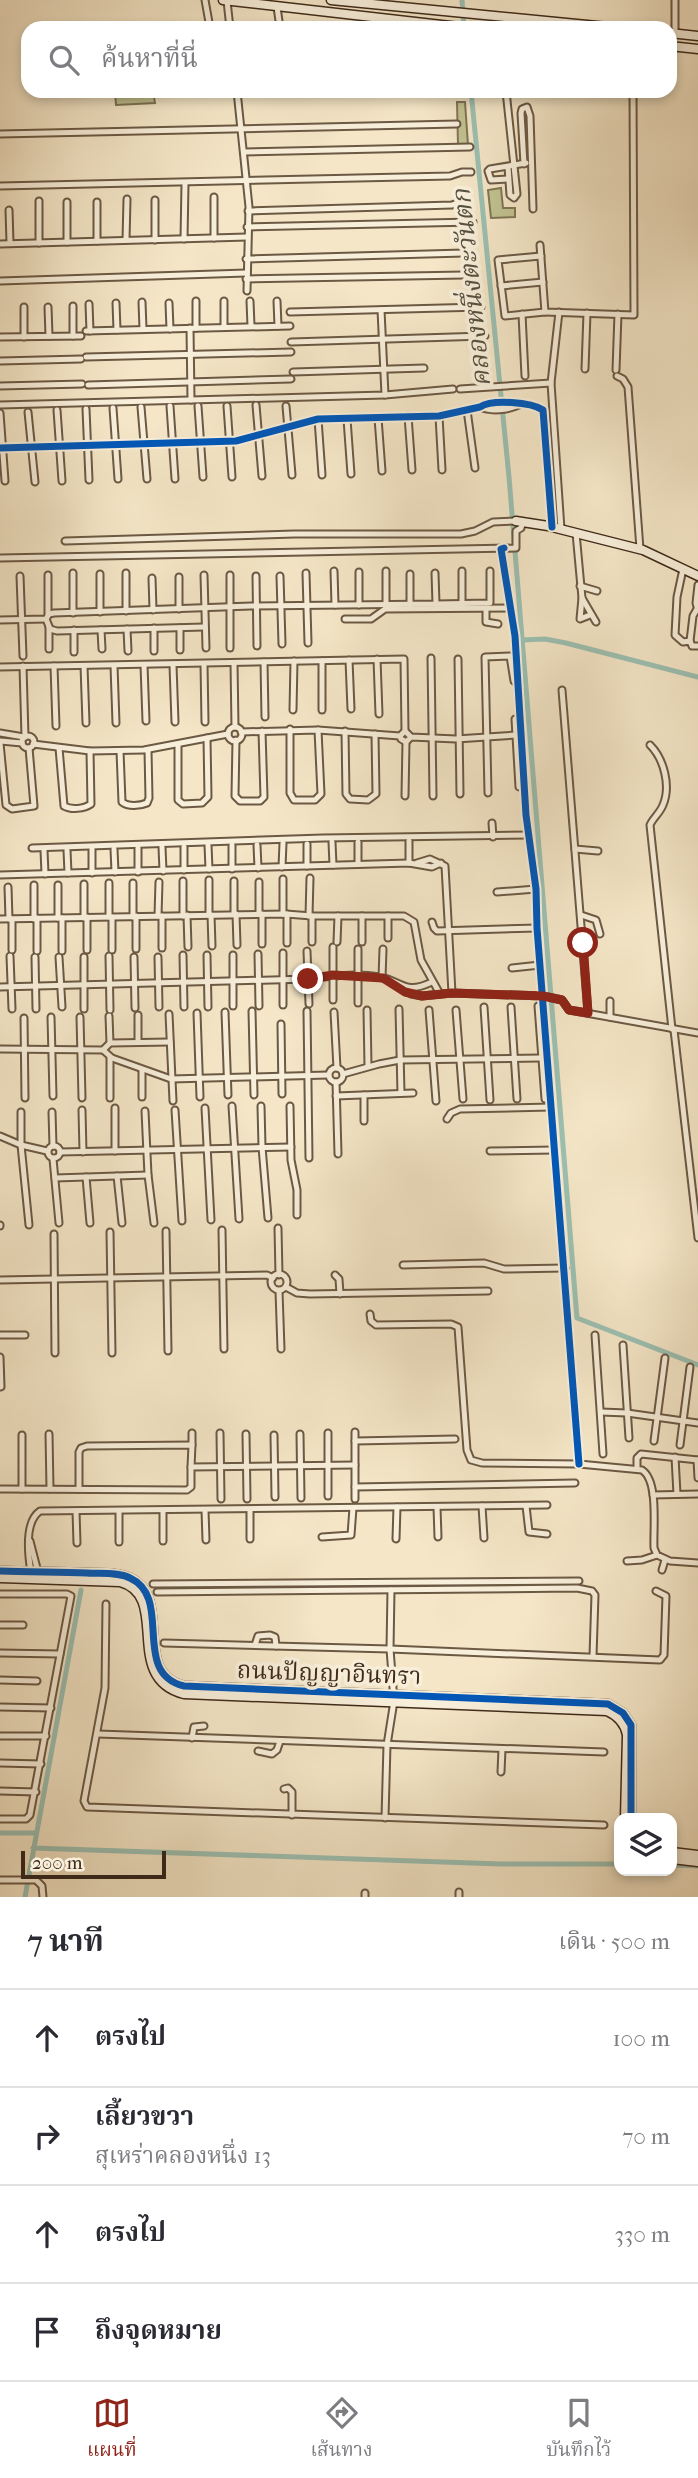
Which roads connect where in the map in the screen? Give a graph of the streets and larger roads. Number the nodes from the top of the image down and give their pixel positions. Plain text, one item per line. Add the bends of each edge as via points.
1 (205, 0) edge
2 (226, 0) edge
3 (331, 0) edge
4 (675, 0) edge
5 (392, 3) edge
6 (277, 7) junction
7 (208, 21) edge
8 (229, 21) edge
9 (279, 21) edge
10 (403, 21) edge
11 (544, 21) edge
12 (674, 21) edge
13 (677, 33) edge
14 (698, 36) edge
15 (677, 47) edge
16 (698, 49) edge
17 (238, 98) edge
18 (506, 98) edge
19 (633, 98) edge
20 (457, 124) dead end
21 (242, 130) junction
22 (0, 134) edge
23 (470, 146) dead end
24 (244, 152) junction
25 (524, 163) junction
26 (532, 163) junction
27 (511, 165) junction
28 (471, 172) dead end
29 (509, 179) junction
30 (247, 182) junction
31 (185, 183) junction
32 (0, 186) edge
33 (465, 195) dead end
34 (214, 197) dead end
35 (127, 199) dead end
36 (155, 200) dead end
37 (39, 201) dead end
38 (67, 202) dead end
39 (97, 202) dead end
40 (533, 209) dead end
41 (9, 210) dead end
42 (248, 211) junction
43 (473, 222) dead end
44 (247, 227) junction
45 (247, 237) junction
46 (184, 239) junction
47 (214, 239) junction
48 (126, 240) junction
49 (155, 240) junction
50 (97, 241) junction
51 (67, 242) junction
52 (10, 243) junction
53 (39, 243) junction
54 (0, 244) edge
55 (540, 244) dead end
56 (464, 253) dead end
57 (541, 256) junction
58 (246, 259) junction
59 (464, 275) dead end
60 (246, 276) junction
61 (0, 281) edge
62 (543, 282) junction
63 (501, 286) junction
64 (247, 291) dead end
65 (196, 301) dead end
66 (224, 301) dead end
67 (250, 301) dead end
68 (278, 301) dead end
69 (142, 302) dead end
70 (116, 303) dead end
71 (169, 303) dead end
72 (89, 304) dead end
73 (73, 306) dead end
74 (24, 307) dead end
75 (48, 307) dead end
76 (481, 307) dead end
77 (381, 310) junction
78 (290, 312) dead end
79 (545, 312) junction
80 (558, 312) junction
81 (587, 313) junction
82 (522, 314) junction
83 (618, 314) junction
84 (278, 326) junction
85 (290, 326) dead end
86 (224, 327) junction
87 (251, 327) junction
88 (193, 328) junction
89 (143, 329) junction
90 (170, 329) junction
91 (117, 330) junction
92 (86, 332) junction
93 (73, 336) junction
94 (485, 336) dead end
95 (0, 337) edge
96 (24, 337) junction
97 (49, 337) junction
98 (382, 340) junction
99 (291, 341) dead end
100 (291, 352) dead end
101 (190, 355) junction
102 (0, 361) edge
103 (424, 368) dead end
104 (383, 369) junction
105 (585, 369) dead end
106 (525, 376) dead end
107 (191, 382) junction
108 (551, 383) junction
109 (0, 386) edge
110 (385, 395) junction
111 (191, 400) junction
112 (0, 405) edge
113 (256, 405) dead end
114 (198, 406) dead end
115 (227, 406) dead end
116 (286, 406) dead end
117 (141, 407) dead end
118 (170, 407) dead end
119 (113, 408) dead end
120 (57, 410) dead end
121 (86, 410) dead end
122 (467, 410) junction
123 (28, 412) dead end
124 (1, 413) edge
125 (408, 416) junction
126 (439, 416) junction
127 (378, 418) junction
128 (318, 419) junction
129 (347, 419) junction
130 (289, 426) junction
131 (259, 435) junction
132 (230, 441) junction
133 (201, 442) junction
134 (144, 443) junction
135 (171, 443) junction
136 (115, 444) junction
137 (88, 445) junction
138 (60, 446) junction
139 (31, 447) junction
140 (1, 448) edge
141 (475, 468) dead end
142 (412, 470) dead end
143 (442, 470) dead end
144 (382, 471) dead end
145 (351, 474) dead end
146 (292, 475) dead end
147 (322, 475) dead end
148 (203, 477) dead end
149 (232, 477) dead end
150 (262, 477) dead end
151 (118, 479) dead end
152 (147, 479) dead end
153 (175, 479) dead end
154 (89, 480) dead end
155 (5, 481) dead end
156 (62, 481) dead end
157 (35, 482) dead end
158 (520, 521) junction
159 (557, 528) junction
160 (576, 533) junction
161 (65, 541) dead end
162 (503, 548) junction
163 (640, 549) junction
164 (0, 558) edge
165 (683, 569) junction
166 (334, 571) dead end
167 (386, 571) dead end
168 (462, 571) dead end
169 (490, 571) dead end
170 (359, 572) dead end
171 (73, 573) dead end
172 (126, 573) dead end
173 (306, 573) dead end
174 (435, 573) dead end
175 (100, 574) dead end
176 (410, 574) dead end
177 (48, 575) dead end
178 (204, 575) dead end
179 (230, 575) dead end
180 (20, 576) dead end
181 (256, 576) dead end
182 (280, 576) dead end
183 (698, 576) edge
184 (179, 577) dead end
185 (152, 578) dead end
186 (698, 585) edge
187 (580, 586) junction
188 (597, 591) dead end
189 (582, 598) junction
190 (386, 604) junction
191 (436, 604) junction
192 (462, 604) junction
193 (359, 605) junction
194 (410, 605) junction
195 (256, 606) junction
196 (281, 606) junction
197 (307, 606) junction
198 (335, 606) junction
199 (230, 607) junction
200 (205, 608) junction
201 (486, 608) junction
202 (510, 608) junction
203 (179, 609) junction
204 (698, 609) edge
205 (153, 610) junction
206 (125, 611) junction
207 (73, 612) junction
208 (100, 612) junction
209 (590, 615) junction
210 (47, 617) junction
211 (21, 619) junction
212 (345, 619) dead end
213 (0, 620) edge
214 (596, 622) dead end
215 (498, 624) dead end
216 (49, 627) junction
217 (204, 627) junction
218 (154, 628) junction
219 (180, 628) junction
220 (127, 629) junction
221 (74, 630) junction
222 (101, 630) junction
223 (690, 641) junction
224 (309, 643) dead end
225 (282, 644) dead end
226 (257, 646) dead end
227 (698, 646) edge
228 (206, 648) dead end
229 (230, 648) dead end
230 (49, 649) dead end
231 (102, 649) dead end
232 (180, 649) dead end
233 (128, 651) dead end
234 (154, 651) dead end
235 (74, 652) dead end
236 (23, 656) dead end
237 (431, 658) dead end
238 (377, 659) junction
239 (458, 659) dead end
240 (349, 660) junction
241 (321, 661) junction
242 (264, 662) junction
243 (294, 662) junction
244 (234, 663) junction
245 (204, 664) junction
246 (144, 665) junction
247 (173, 665) junction
248 (23, 666) junction
249 (54, 666) junction
250 (84, 666) junction
251 (114, 666) junction
252 (0, 667) edge
253 (514, 681) dead end
254 (562, 690) dead end
255 (351, 709) dead end
256 (293, 710) dead end
257 (322, 710) dead end
258 (379, 714) dead end
259 (265, 717) dead end
260 (515, 719) dead end
261 (146, 721) dead end
262 (175, 722) dead end
263 (205, 722) dead end
264 (86, 723) dead end
265 (116, 723) dead end
266 (56, 726) dead end
267 (235, 727) junction
268 (290, 729) junction
269 (318, 730) junction
270 (262, 731) junction
271 (345, 731) junction
272 (241, 732) junction
273 (0, 733) edge
274 (403, 733) junction
275 (228, 734) junction
276 (375, 734) junction
277 (516, 735) junction
278 (411, 737) junction
279 (486, 737) junction
280 (207, 738) junction
281 (433, 738) junction
282 (459, 738) junction
283 (24, 739) junction
284 (236, 740) junction
285 (0, 742) edge
286 (405, 742) junction
287 (650, 745) dead end
288 (31, 746) junction
289 (178, 746) junction
290 (59, 748) junction
291 (149, 750) junction
292 (90, 751) junction
293 (120, 751) junction
294 (519, 787) dead end
295 (488, 793) dead end
296 (460, 794) dead end
297 (405, 796) dead end
298 (433, 796) dead end
299 (492, 823) dead end
300 (529, 835) junction
301 (493, 837) junction
302 (410, 841) dead end
303 (332, 842) dead end
304 (358, 842) dead end
305 (283, 843) dead end
306 (307, 844) dead end
307 (208, 845) dead end
308 (232, 845) dead end
309 (257, 845) dead end
310 (162, 847) dead end
311 (184, 847) dead end
312 (32, 848) dead end
313 (138, 848) dead end
314 (92, 849) dead end
315 (114, 849) dead end
316 (575, 849) junction
317 (44, 850) dead end
318 (67, 850) dead end
319 (598, 851) dead end
320 (412, 863) junction
321 (358, 864) junction
322 (333, 865) junction
323 (307, 866) junction
324 (282, 867) junction
325 (258, 868) junction
326 (209, 869) junction
327 (232, 869) junction
328 (184, 870) junction
329 (163, 871) junction
330 (115, 872) junction
331 (138, 872) junction
332 (68, 873) junction
333 (92, 873) junction
334 (45, 874) junction
335 (0, 875) edge
336 (310, 878) dead end
337 (284, 879) dead end
338 (209, 880) dead end
339 (183, 881) dead end
340 (234, 881) dead end
341 (159, 882) dead end
342 (259, 882) dead end
343 (109, 883) dead end
344 (133, 883) dead end
345 (84, 884) dead end
346 (34, 885) dead end
347 (58, 885) dead end
348 (8, 887) dead end
349 (536, 889) junction
350 (497, 892) dead end
351 (235, 914) junction
352 (260, 914) junction
353 (285, 914) junction
354 (210, 915) junction
355 (581, 915) junction
356 (135, 916) junction
357 (160, 916) junction
358 (185, 916) junction
359 (311, 916) junction
360 (338, 916) junction
361 (362, 916) junction
362 (388, 916) junction
363 (110, 917) junction
364 (36, 918) junction
365 (60, 918) junction
366 (85, 918) junction
367 (0, 919) edge
368 (10, 919) junction
369 (432, 922) dead end
370 (537, 928) junction
371 (448, 930) junction
372 (600, 934) dead end
373 (388, 938) dead end
374 (312, 942) dead end
375 (362, 942) dead end
376 (287, 943) dead end
377 (262, 944) dead end
378 (237, 945) dead end
379 (212, 946) dead end
380 (188, 947) dead end
381 (162, 948) dead end
382 (136, 949) dead end
383 (359, 949) dead end
384 (383, 949) dead end
385 (87, 950) dead end
386 (307, 951) dead end
387 (283, 953) dead end
388 (258, 954) dead end
389 (183, 955) dead end
390 (207, 955) dead end
391 (233, 955) dead end
392 (84, 957) dead end
393 (134, 957) dead end
394 (158, 957) dead end
395 (540, 965) junction
396 (512, 968) dead end
397 (333, 975) junction
398 (358, 976) junction
399 (383, 978) junction
400 (308, 979) junction
401 (259, 980) junction
402 (283, 980) junction
403 (208, 981) junction
404 (233, 981) junction
405 (184, 982) junction
406 (432, 982) junction
407 (134, 983) junction
408 (159, 983) junction
409 (84, 984) junction
410 (110, 984) junction
411 (60, 985) junction
412 (396, 985) junction
413 (0, 986) edge
414 (11, 986) junction
415 (35, 986) junction
416 (440, 993) junction
417 (452, 993) junction
418 (544, 996) junction
419 (333, 1000) dead end
420 (610, 1001) dead end
421 (358, 1003) dead end
422 (283, 1005) dead end
423 (233, 1006) dead end
424 (259, 1006) dead end
425 (538, 1006) dead end
426 (62, 1007) dead end
427 (159, 1007) dead end
428 (184, 1007) dead end
429 (208, 1007) dead end
430 (484, 1007) dead end
431 (511, 1007) dead end
432 (135, 1008) dead end
433 (12, 1009) dead end
434 (36, 1009) dead end
435 (84, 1009) dead end
436 (399, 1009) dead end
437 (367, 1010) dead end
438 (429, 1010) dead end
439 (456, 1010) dead end
440 (253, 1011) dead end
441 (225, 1012) dead end
442 (334, 1012) dead end
443 (197, 1013) dead end
444 (588, 1013) junction
445 (169, 1014) dead end
446 (138, 1015) dead end
447 (51, 1017) dead end
448 (80, 1017) dead end
449 (610, 1017) junction
450 (24, 1018) dead end
451 (281, 1024) dead end
452 (673, 1029) junction
453 (698, 1034) edge
454 (138, 1042) junction
455 (170, 1042) junction
456 (110, 1043) junction
457 (0, 1049) edge
458 (24, 1049) junction
459 (53, 1049) junction
460 (81, 1049) junction
461 (103, 1050) junction
462 (110, 1057) junction
463 (514, 1058) junction
464 (541, 1058) junction
465 (460, 1059) junction
466 (487, 1059) junction
467 (400, 1060) junction
468 (432, 1060) junction
469 (368, 1066) junction
470 (337, 1068) junction
471 (142, 1070) junction
472 (343, 1074) junction
473 (328, 1075) junction
474 (281, 1076) junction
475 (308, 1076) junction
476 (254, 1077) junction
477 (199, 1078) junction
478 (226, 1078) junction
479 (171, 1079) junction
480 (336, 1082) junction
481 (401, 1093) junction
482 (413, 1093) dead end
483 (282, 1094) dead end
484 (228, 1095) dead end
485 (254, 1095) dead end
486 (364, 1095) junction
487 (53, 1096) dead end
488 (336, 1096) junction
489 (142, 1097) dead end
490 (200, 1097) dead end
491 (25, 1098) dead end
492 (82, 1098) dead end
493 (110, 1098) dead end
494 (517, 1099) dead end
495 (545, 1099) dead end
496 (463, 1100) dead end
497 (490, 1100) dead end
498 (173, 1101) dead end
499 (436, 1101) dead end
500 (232, 1106) dead end
501 (261, 1106) dead end
502 (290, 1106) dead end
503 (551, 1107) junction
504 (114, 1108) dead end
505 (205, 1108) dead end
506 (82, 1110) dead end
507 (175, 1110) dead end
508 (145, 1111) dead end
509 (21, 1112) dead end
510 (52, 1112) dead end
511 (447, 1119) dead end
512 (364, 1121) dead end
513 (0, 1136) edge
514 (21, 1145) junction
515 (53, 1146) junction
516 (234, 1147) junction
517 (262, 1147) junction
518 (291, 1147) junction
519 (206, 1148) junction
520 (147, 1150) junction
521 (177, 1150) junction
522 (555, 1150) junction
523 (47, 1151) junction
524 (115, 1151) junction
525 (490, 1151) dead end
526 (83, 1152) junction
527 (60, 1153) junction
528 (338, 1154) dead end
529 (53, 1158) junction
530 (309, 1158) dead end
531 (148, 1175) junction
532 (86, 1177) junction
533 (117, 1177) junction
534 (55, 1178) junction
535 (298, 1215) dead end
536 (268, 1218) dead end
537 (239, 1219) dead end
538 (211, 1220) dead end
539 (182, 1221) dead end
540 (59, 1223) dead end
541 (90, 1223) dead end
542 (122, 1223) dead end
543 (153, 1223) dead end
544 (29, 1225) dead end
545 (278, 1228) dead end
546 (222, 1230) dead end
547 (166, 1231) dead end
548 (110, 1232) dead end
549 (54, 1234) dead end
550 (698, 1238) edge
551 (403, 1265) dead end
552 (565, 1268) junction
553 (222, 1275) junction
554 (335, 1275) dead end
555 (276, 1276) junction
556 (167, 1277) junction
557 (111, 1278) junction
558 (55, 1279) junction
559 (0, 1280) edge
560 (286, 1287) junction
561 (279, 1290) junction
562 (488, 1291) dead end
563 (340, 1294) junction
564 (369, 1314) dead end
565 (0, 1335) edge
566 (25, 1335) dead end
567 (596, 1335) dead end
568 (622, 1345) dead end
569 (224, 1349) dead end
570 (281, 1349) dead end
571 (168, 1351) dead end
572 (55, 1353) dead end
573 (112, 1353) dead end
574 (0, 1357) edge
575 (665, 1359) dead end
576 (690, 1367) dead end
577 (1, 1387) edge
578 (601, 1412) junction
579 (627, 1413) junction
580 (657, 1418) junction
581 (683, 1421) junction
582 (698, 1423) edge
583 (355, 1432) dead end
584 (192, 1433) dead end
585 (220, 1433) dead end
586 (328, 1433) dead end
587 (49, 1434) dead end
588 (246, 1434) dead end
589 (300, 1434) dead end
590 (22, 1435) dead end
591 (274, 1435) dead end
592 (629, 1438) dead end
593 (455, 1439) dead end
594 (355, 1441) junction
595 (654, 1441) dead end
596 (680, 1444) dead end
597 (192, 1445) junction
598 (603, 1454) dead end
599 (675, 1457) junction
600 (698, 1460) edge
601 (579, 1464) junction
602 (328, 1465) junction
603 (355, 1465) junction
604 (247, 1466) junction
605 (274, 1466) junction
606 (300, 1466) junction
607 (191, 1467) junction
608 (220, 1467) junction
609 (636, 1468) junction
610 (698, 1478) edge
611 (575, 1483) dead end
612 (355, 1487) junction
613 (0, 1489) edge
614 (22, 1489) junction
615 (50, 1489) junction
616 (79, 1489) junction
617 (677, 1494) junction
618 (698, 1494) edge
619 (653, 1495) junction
620 (328, 1496) dead end
621 (275, 1497) dead end
622 (301, 1498) dead end
623 (221, 1499) dead end
624 (247, 1499) dead end
625 (355, 1499) dead end
626 (547, 1505) dead end
627 (482, 1506) junction
628 (526, 1506) junction
629 (397, 1507) junction
630 (437, 1507) junction
631 (354, 1508) junction
632 (205, 1510) junction
633 (250, 1510) junction
634 (76, 1511) junction
635 (119, 1511) junction
636 (163, 1511) junction
637 (547, 1534) dead end
638 (322, 1537) dead end
639 (438, 1537) dead end
640 (484, 1538) dead end
641 (250, 1539) dead end
642 (396, 1539) dead end
643 (206, 1540) dead end
644 (163, 1541) dead end
645 (119, 1542) dead end
646 (76, 1543) dead end
647 (657, 1555) junction
648 (665, 1560) junction
649 (627, 1561) dead end
650 (698, 1563) edge
651 (662, 1570) dead end
652 (0, 1571) edge
653 (34, 1572) junction
654 (0, 1578) edge
655 (579, 1581) dead end
656 (386, 1582) junction
657 (399, 1582) junction
658 (153, 1584) dead end
659 (389, 1590) junction
660 (399, 1590) junction
661 (656, 1591) dead end
662 (157, 1592) dead end
663 (0, 1594) edge
664 (106, 1604) dead end
665 (0, 1625) edge
666 (23, 1625) dead end
667 (164, 1643) dead end
668 (256, 1645) junction
669 (276, 1646) junction
670 (390, 1649) junction
671 (0, 1653) edge
672 (60, 1654) junction
673 (593, 1656) junction
674 (0, 1680) edge
675 (37, 1681) dead end
676 (393, 1698) junction
677 (0, 1707) edge
678 (51, 1708) junction
679 (204, 1726) dead end
680 (98, 1734) junction
681 (0, 1735) edge
682 (46, 1736) junction
683 (192, 1738) junction
684 (280, 1741) junction
685 (387, 1745) junction
686 (502, 1749) junction
687 (258, 1751) dead end
688 (604, 1752) dead end
689 (0, 1763) edge
690 (41, 1765) junction
691 (501, 1772) dead end
692 (284, 1789) dead end
693 (0, 1791) edge
694 (36, 1792) junction
695 (625, 1813) edge
696 (631, 1813) edge
697 (292, 1815) junction
698 (385, 1818) junction
699 (0, 1819) edge
700 (604, 1825) dead end
701 (677, 1853) edge
702 (698, 1855) edge
703 (677, 1860) edge
704 (698, 1862) edge
705 (0, 1880) edge
706 (43, 1897) edge

1 - 7 street
2 - 6 street
2 - 8 street
3 - 5 street
4 - 12 street
5 - 11 street
6 - 9 street
6 - 10 street
13 - 14 street
15 - 16 street
17 - 21 street
18 - 27 street
19 - 83 street via 634,315
20 - 21 street
21 - 22 street
21 - 24 street
23 - 24 street
24 - 30 street
25 - 26 street
25 - 26 street via 521,113 527,107
25 - 27 street
26 - 40 street
27 - 29 street
27 - 29 street via 489,169 491,180
27 - 29 street via 514,198
28 - 30 street
30 - 31 street
30 - 42 street
31 - 32 street
31 - 46 street
33 - 42 street via 452,205
34 - 47 street
35 - 48 street
36 - 49 street
37 - 53 street
38 - 51 street
39 - 50 street
41 - 52 street
42 - 44 street
43 - 44 street
44 - 45 street
45 - 47 street
45 - 58 street
46 - 47 street
46 - 49 street
48 - 49 street
48 - 50 street
50 - 51 street
51 - 53 street
52 - 53 street
52 - 54 street
55 - 57 street
56 - 58 street
57 - 62 street
57 - 63 street via 498,260
58 - 60 street
59 - 60 street
60 - 61 street
60 - 64 street
62 - 63 street
62 - 79 street
63 - 82 street via 505,316
65 - 88 street
66 - 86 street
67 - 87 street
68 - 84 street
69 - 89 street
70 - 91 street
71 - 90 street
72 - 92 street
73 - 93 street
74 - 96 street
75 - 97 street
76 - 77 street
77 - 78 street
77 - 98 street
79 - 80 street
79 - 82 street
80 - 81 street
80 - 108 street
81 - 83 street
81 - 105 street
82 - 106 street
83 - 163 street via 617,373 628,387
84 - 85 street
84 - 87 street
86 - 87 street
86 - 88 street
88 - 90 street
88 - 101 street
89 - 90 street
89 - 91 street
91 - 92 street
92 - 93 street
93 - 97 street
94 - 98 street
95 - 96 street
96 - 97 street
98 - 99 street
98 - 104 street
100 - 101 street
101 - 102 street
101 - 107 street
103 - 104 street
104 - 107 street
104 - 110 street
107 - 109 street
107 - 111 street
108 - 110 street
108 - 159 street
110 - 111 street
111 - 112 street
113 - 131 street
114 - 133 street
115 - 132 street
116 - 130 street
117 - 134 street
118 - 135 street
119 - 136 street
120 - 138 street
121 - 137 street
122 - 126 street
122 - 141 street
122 - 159 street via 514,405 543,410
123 - 139 street
124 - 140 street
125 - 126 street
125 - 127 street
125 - 142 street
126 - 143 street
127 - 129 street
127 - 144 street
128 - 129 street
128 - 130 street
128 - 147 street
129 - 145 street
130 - 131 street
130 - 146 street
131 - 132 street
131 - 150 street
132 - 133 street
132 - 149 street
133 - 135 street
133 - 148 street
134 - 135 street
134 - 136 street
134 - 152 street
135 - 153 street
136 - 137 street
136 - 151 street
137 - 138 street
137 - 154 street
138 - 139 street
138 - 156 street
139 - 140 street
139 - 157 street
140 - 155 street
158 - 159 street
158 - 161 street via 493,522 461,534
158 - 162 street via 516,548
159 - 160 street
160 - 163 street
160 - 187 street
162 - 164 street
162 - 202 street
163 - 165 street
165 - 183 street
165 - 223 street via 675,635 683,642
166 - 198 street
167 - 190 street
168 - 192 street
169 - 192 street via 490,603
170 - 193 street
171 - 207 street
172 - 206 street
173 - 197 street
174 - 191 street
175 - 208 street
176 - 194 street
177 - 210 street
178 - 200 street
179 - 199 street
180 - 211 street
181 - 195 street
182 - 196 street
184 - 203 street
185 - 205 street
186 - 204 street
187 - 188 street
187 - 189 street
189 - 209 street
189 - 209 street via 580,619
190 - 193 street
190 - 194 street
191 - 192 street
191 - 194 street
193 - 198 street
195 - 196 street
195 - 199 street
195 - 226 street
196 - 197 street
196 - 225 street
197 - 198 street
197 - 224 street
199 - 200 street
199 - 229 street
200 - 203 street
200 - 217 street
201 - 202 street
201 - 212 street via 385,610 370,619
201 - 215 street via 486,622
202 - 300 street
203 - 205 street
204 - 223 street
205 - 206 street
206 - 208 street
207 - 208 street
207 - 210 street
209 - 214 street
210 - 211 street
210 - 216 street
211 - 213 street
211 - 236 street
216 - 221 street
216 - 230 street
217 - 219 street
217 - 228 street
218 - 219 street
218 - 220 street
218 - 234 street
219 - 232 street
220 - 222 street
220 - 233 street
221 - 222 street
221 - 235 street
222 - 231 street
223 - 227 street
237 - 281 street
238 - 240 street
238 - 258 street
238 - 274 street via 404,659
239 - 282 street
240 - 241 street
240 - 255 street
241 - 243 street
241 - 257 street
242 - 243 street
242 - 244 street
242 - 259 street
243 - 256 street
244 - 245 street
244 - 267 street
245 - 247 street
245 - 263 street
246 - 247 street
246 - 251 street
246 - 261 street
247 - 262 street
248 - 249 street
248 - 252 street
248 - 283 street
249 - 250 street
249 - 266 street
250 - 251 street
250 - 264 street
251 - 265 street
253 - 279 street via 510,656 485,657
254 - 316 street
260 - 277 street
267 - 272 street
267 - 275 street
268 - 269 street
268 - 269 street via 290,793 294,800 305,802 321,794
268 - 270 street
269 - 271 street
270 - 272 street
270 - 284 street via 264,797 260,800 240,801 235,796
271 - 276 street
271 - 276 street via 346,793 359,800 376,794
272 - 284 street
273 - 283 street
274 - 276 street
274 - 278 street
274 - 286 street
275 - 280 street
275 - 284 street
277 - 279 street
277 - 294 street
278 - 281 street
278 - 286 street
279 - 282 street
279 - 295 street
280 - 289 street
280 - 289 street via 208,797 202,803 178,800
281 - 282 street
281 - 298 street
282 - 296 street
283 - 285 street
283 - 288 street via 23,747
283 - 288 street via 31,737
285 - 288 street via 6,805 12,809 34,806
286 - 297 street
287 - 452 street via 662,760 664,777 665,802 650,825
288 - 290 street
289 - 291 street
290 - 292 street
290 - 292 street via 64,806 72,808 91,804
291 - 293 street
291 - 293 street via 149,799 135,805 121,799
292 - 293 street
299 - 301 street
300 - 301 street
300 - 349 street
301 - 312 street
302 - 320 street
303 - 322 street
304 - 321 street
305 - 324 street
306 - 323 street
307 - 326 street
308 - 327 street
309 - 325 street
310 - 329 street
311 - 328 street
313 - 331 street
314 - 333 street
315 - 330 street
316 - 319 street
316 - 355 street
317 - 334 street
318 - 332 street
320 - 321 street
320 - 371 street via 430,859 445,866
321 - 322 street
322 - 323 street
323 - 324 street
324 - 325 street
325 - 327 street
326 - 327 street
326 - 328 street
328 - 329 street
329 - 331 street
330 - 331 street
330 - 333 street
332 - 333 street
332 - 334 street
334 - 335 street
336 - 359 street
337 - 353 street
338 - 354 street
339 - 358 street
340 - 351 street
341 - 357 street
342 - 352 street
343 - 363 street
344 - 356 street
345 - 366 street
346 - 364 street
347 - 365 street
348 - 368 street
349 - 350 street
349 - 370 street
351 - 352 street
351 - 354 street
351 - 378 street
352 - 353 street
352 - 377 street
353 - 359 street
353 - 376 street
354 - 358 street
354 - 379 street
355 - 372 street via 596,919
355 - 444 street
356 - 357 street
356 - 363 street
356 - 382 street
357 - 358 street
357 - 381 street
358 - 380 street
359 - 360 street
359 - 374 street
360 - 361 street
360 - 397 street
361 - 362 street
361 - 375 street
362 - 373 street
362 - 406 street via 404,916 414,922 419,953
363 - 366 street
363 - 410 street
364 - 365 street
364 - 368 street
364 - 415 street
365 - 366 street
365 - 411 street
366 - 385 street
367 - 368 street
368 - 414 street
369 - 371 street via 435,930
370 - 371 street
370 - 395 street
371 - 417 street
383 - 398 street
384 - 399 street
386 - 400 street
387 - 402 street
388 - 401 street
389 - 405 street
390 - 403 street
391 - 404 street
392 - 409 street
393 - 407 street
394 - 408 street
395 - 396 street
395 - 418 street
397 - 398 street
397 - 400 street
397 - 419 street
398 - 399 street
398 - 421 street
399 - 412 street
400 - 402 street
400 - 475 street
401 - 402 street
401 - 404 street
401 - 424 street
402 - 422 street
403 - 404 street
403 - 405 street
403 - 429 street
404 - 423 street
405 - 408 street
405 - 428 street
406 - 412 street via 414,988
406 - 416 street
407 - 408 street
407 - 410 street
407 - 432 street
408 - 427 street
409 - 410 street
409 - 411 street
409 - 435 street
410 - 456 street
411 - 415 street
411 - 426 street
412 - 416 street via 417,996
413 - 414 street
414 - 415 street
414 - 433 street
415 - 434 street
416 - 417 street
417 - 418 street
418 - 444 street via 565,1002 569,1010
418 - 503 street
420 - 449 street
425 - 464 street
430 - 466 street
431 - 463 street
436 - 467 street
437 - 469 street
438 - 468 street
439 - 465 street
440 - 476 street
441 - 478 street
442 - 470 street
443 - 477 street
444 - 449 street
445 - 455 street
446 - 454 street
447 - 459 street
448 - 460 street
449 - 452 street
450 - 458 street
451 - 474 street
452 - 453 street
452 - 550 street
454 - 455 street
454 - 456 street
455 - 479 street
456 - 461 street
457 - 458 street
458 - 459 street
458 - 491 street
459 - 460 street
459 - 487 street
460 - 461 street
460 - 492 street
461 - 462 street
462 - 471 street
462 - 493 street
463 - 464 street
463 - 466 street
463 - 494 street
464 - 495 street
465 - 466 street
465 - 468 street
465 - 496 street
466 - 497 street
467 - 468 street
467 - 469 street
467 - 481 street
468 - 499 street
469 - 472 street
470 - 472 street
470 - 473 street
471 - 479 street
471 - 489 street
472 - 480 street
473 - 475 street
473 - 480 street
474 - 475 street
474 - 476 street
474 - 483 street
475 - 530 street
476 - 478 street
476 - 485 street
477 - 478 street
477 - 479 street
477 - 490 street
478 - 484 street
479 - 498 street
480 - 488 street
481 - 482 street
481 - 486 street
486 - 488 street
486 - 512 street
488 - 528 street
500 - 516 street
501 - 517 street
502 - 518 street
503 - 511 street via 460,1110
503 - 522 street
504 - 524 street
505 - 519 street
506 - 526 street
507 - 521 street
508 - 520 street
509 - 514 street
510 - 515 street
513 - 514 street
514 - 523 street
514 - 544 street
515 - 523 street
515 - 527 street
516 - 517 street
516 - 519 street
516 - 537 street
517 - 518 street
517 - 536 street
518 - 535 street
519 - 521 street
519 - 538 street
520 - 521 street
520 - 524 street
520 - 531 street
521 - 539 street
522 - 525 street
522 - 552 street
523 - 529 street
524 - 526 street
526 - 527 street
527 - 529 street
529 - 534 street
531 - 533 street
531 - 543 street
532 - 533 street
532 - 534 street
532 - 541 street
533 - 542 street
534 - 540 street
545 - 555 street
546 - 553 street
547 - 556 street
548 - 557 street
549 - 558 street
551 - 552 street
552 - 601 street
553 - 555 street
553 - 556 street
553 - 569 street
554 - 563 street
555 - 560 street via 287,1280
555 - 561 street via 272,1286
556 - 557 street
556 - 571 street
557 - 558 street
557 - 573 street
558 - 559 street
558 - 572 street
560 - 561 street
560 - 563 street via 297,1293
561 - 570 street
562 - 563 street
564 - 601 street via 376,1325 458,1327 467,1450 473,1462
565 - 566 street
567 - 578 street
568 - 579 street
574 - 577 street
575 - 580 street
576 - 581 street
578 - 579 street
578 - 598 street
579 - 580 street
579 - 592 street
580 - 581 street
580 - 595 street
581 - 582 street
581 - 596 street
583 - 594 street
584 - 597 street
585 - 608 street
586 - 602 street
587 - 615 street
588 - 604 street
589 - 606 street
590 - 614 street
591 - 605 street
593 - 594 street
594 - 603 street
597 - 607 street
597 - 616 street via 81,1448
599 - 600 street
599 - 609 street via 641,1454
599 - 617 street
600 - 610 street
601 - 609 street
602 - 603 street
602 - 606 street
602 - 620 street
603 - 612 street
604 - 605 street
604 - 608 street
604 - 624 street
605 - 606 street
605 - 621 street
606 - 622 street
607 - 608 street
607 - 616 street via 187,1490
608 - 623 street
609 - 619 street via 647,1472
611 - 612 street
612 - 625 street
613 - 614 street
614 - 615 street
615 - 616 street
617 - 618 street
617 - 619 street
619 - 647 street
626 - 628 street
627 - 628 street
627 - 630 street
627 - 640 street
628 - 637 street via 529,1532
629 - 630 street
629 - 631 street
629 - 642 street
630 - 639 street
631 - 633 street
631 - 638 street via 351,1535
632 - 633 street
632 - 636 street
632 - 643 street
633 - 641 street
634 - 635 street
634 - 646 street
634 - 653 street via 40,1511 30,1522 28,1553
635 - 636 street
635 - 645 street
636 - 644 street
647 - 648 street
647 - 649 street
648 - 650 street
648 - 651 street
652 - 653 street, ถนนปัญญาอินทรา
653 - 676 street, ถนนปัญญาอินทรา via 119,1574 138,1582 150,1606 156,1660 178,1684
654 - 676 street, ถนนปัญญาอินทรา via 120,1582 134,1588 145,1608 150,1662 162,1682 177,1692
655 - 657 street
656 - 657 street
656 - 658 street
656 - 659 street
657 - 660 street
659 - 660 street
659 - 662 street
659 - 670 street
660 - 673 street via 592,1591 596,1600
661 - 673 street via 666,1596 663,1659
663 - 672 street via 71,1596
664 - 680 street via 105,1688
665 - 666 street
667 - 668 street
668 - 669 street
668 - 669 street via 258,1636 270,1635
669 - 670 street
670 - 673 street
670 - 676 street
671 - 672 street
672 - 678 street
674 - 675 street
676 - 685 street
676 - 695 street, ถนนปัญญาอินทรา via 614,1714 627,1735
676 - 696 street, ถนนปัญญาอินทรา via 616,1707 633,1734
677 - 678 street
678 - 682 street
679 - 683 street via 194,1727
680 - 683 street
680 - 697 street via 84,1801 87,1807
681 - 682 street
682 - 690 street
683 - 684 street
684 - 685 street
684 - 687 street via 272,1754
685 - 686 street
685 - 698 street
686 - 688 street
686 - 691 street
689 - 690 street
690 - 694 street
692 - 697 street via 292,1792
693 - 694 street
694 - 699 street via 28,1818
697 - 698 street
698 - 700 street
701 - 702 street
703 - 704 street
705 - 706 street via 36,1880

